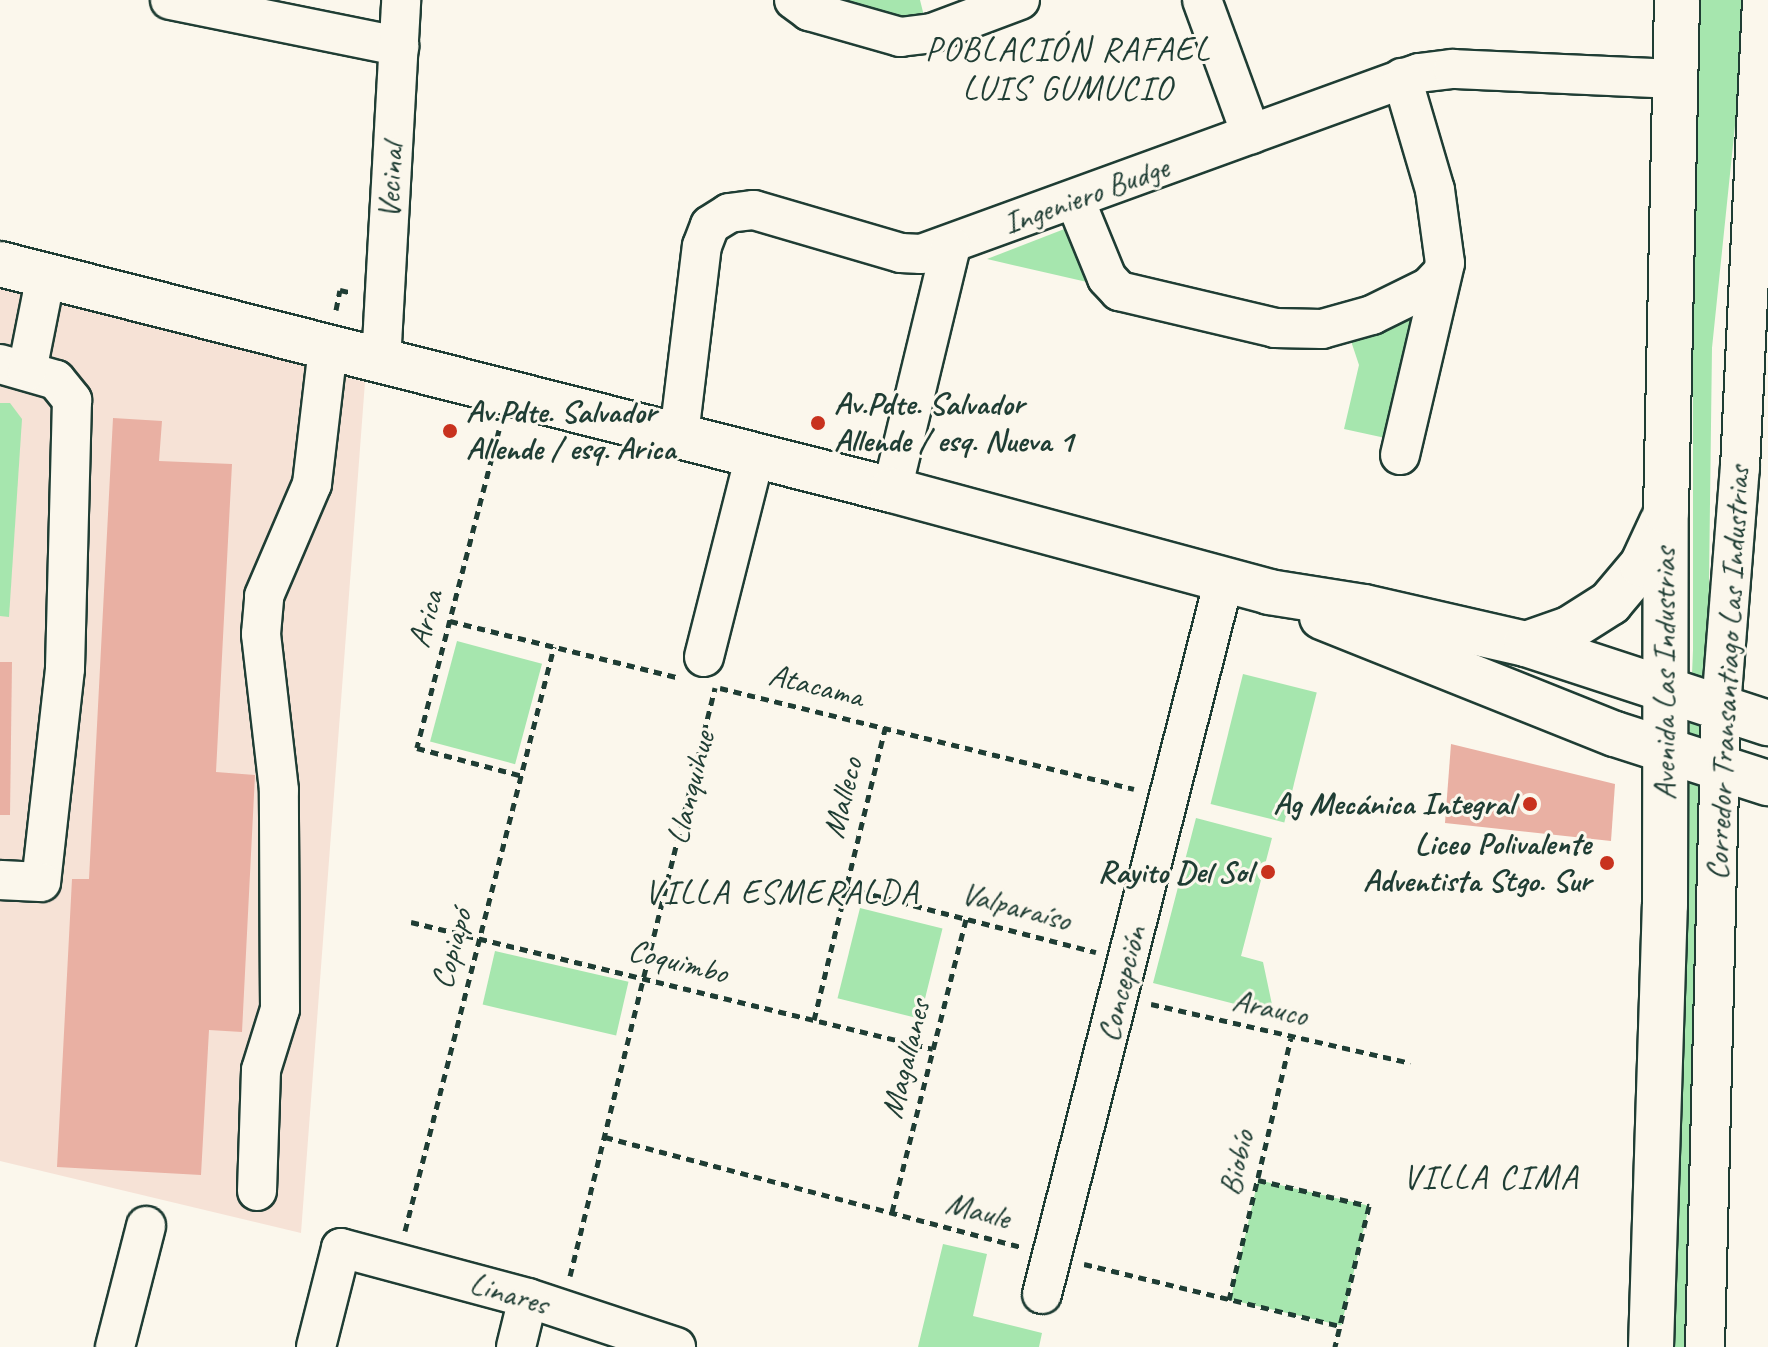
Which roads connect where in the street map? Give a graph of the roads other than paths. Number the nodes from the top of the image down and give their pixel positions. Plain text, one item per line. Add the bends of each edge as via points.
1 (170, 0) edge
2 (401, 0) edge
3 (794, 0) edge
4 (1020, 0) edge
5 (1202, 0) edge
6 (1677, 0) edge
7 (1762, 0) edge
8 (942, 14) edge
9 (399, 46) junction
10 (1402, 78) junction
11 (1673, 79) junction
12 (1251, 134) junction
13 (1768, 189) edge
14 (1075, 200) junction
15 (951, 246) junction
16 (0, 264) edge
17 (1441, 274) junction
18 (46, 275) junction
19 (328, 348) junction
20 (381, 362) junction
21 (13, 368) edge
22 (679, 435) junction
23 (755, 455) junction
24 (1400, 455) dead end
25 (892, 490) junction
26 (1666, 512) junction
27 (1224, 580) junction
28 (1269, 592) junction
29 (1526, 644) junction
30 (702, 677) road end
31 (1667, 689) junction
32 (1741, 714) edge
33 (1667, 751) junction
34 (1741, 775) edge
35 (0, 880) edge
36 (257, 1191) dead end
37 (146, 1226) dead end
38 (1042, 1294) dead end
39 (545, 1303) junction
40 (115, 1347) edge
41 (316, 1347) edge
42 (516, 1347) edge
43 (676, 1347) edge
44 (1651, 1347) edge
45 (1705, 1347) edge
46 (1722, 1347) edge

1 - 9 street
2 - 9 street, Vecinal
3 - 8 street via 809,11 900,37
4 - 8 street
5 - 12 street
6 - 11 main road, Avenida Las Industrias
7 - 32 street, Corredor Transantiago Las Industrias via 1740,468
9 - 20 street, Vecinal
10 - 11 street, Ingeniero Budge via 1453,69
10 - 12 street, Ingeniero Budge
10 - 17 street via 1435,190 1444,252
11 - 26 main road, Avenida Las Industrias
12 - 14 street, Ingeniero Budge
13 - 32 street, Corredor Transantiago Las Industrias
14 - 15 street, Ingeniero Budge
14 - 17 street via 1107,278 1119,291 1275,328 1322,329 1372,315 1429,287
15 - 22 street, Ingeniero Budge via 901,253 754,210 719,218 702,246
15 - 25 street
16 - 18 main road
17 - 24 street
18 - 19 main road
18 - 21 street
19 - 20 main road
19 - 36 street via 312,484 264,596 261,634 279,790 280,1009 261,1070
20 - 22 main road
21 - 35 street via 56,380 72,400 65,669 41,882
22 - 23 main road
23 - 25 main road
23 - 30 street
25 - 27 main road
26 - 29 main road via 1642,565 1610,603 1569,629
26 - 31 main road, Avenida Las Industrias
27 - 28 main road
27 - 38 street, Concepción
28 - 29 main road via 1364,607
28 - 33 main road via 1358,634
29 - 31 main road
31 - 32 main road
31 - 33 main road, Avenida Las Industrias
32 - 34 street, Corredor Transantiago Las Industrias
33 - 34 main road
33 - 44 main road, Avenida Las Industrias
34 - 45 street, Corredor Transantiago Las Industrias
34 - 46 street, Corredor Transantiago Las Industrias
37 - 40 street
39 - 41 street, Linares via 341,1248
39 - 42 street
39 - 43 street, Linares

